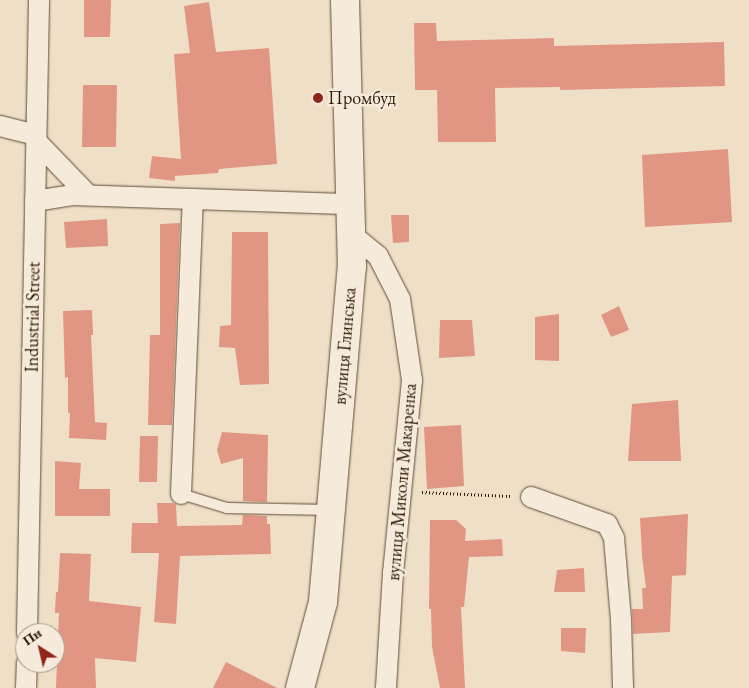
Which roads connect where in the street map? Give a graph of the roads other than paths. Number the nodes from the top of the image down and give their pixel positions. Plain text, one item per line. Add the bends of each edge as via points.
1 (38, 0) edge
2 (345, 0) edge
3 (0, 126) edge
4 (36, 138) junction
5 (88, 196) junction
6 (193, 199) junction
7 (35, 201) junction
8 (350, 204) junction
9 (351, 234) junction
10 (181, 494) joint
11 (531, 497) road end
12 (331, 510) junction
13 (27, 623) edge
14 (27, 673) edge
15 (26, 688) edge
16 (300, 688) edge
17 (386, 688) edge
18 (623, 688) edge

1 - 4 street, Industrial Street
2 - 8 main road, вулиця Глинська
3 - 4 street
4 - 5 street
4 - 7 street, Industrial Street
5 - 6 street
5 - 7 street
6 - 8 street
6 - 10 street
7 - 13 street, Industrial Street
8 - 9 main road, вулиця Глинська
9 - 12 main road, вулиця Глинська via 352,267
9 - 17 street, вулиця Миколи Макаренка via 378,256 400,299 412,380 393,573
10 - 12 lane via 227,508
11 - 18 street via 607,524 614,538
12 - 16 main road, вулиця Глинська via 323,602
14 - 15 street

